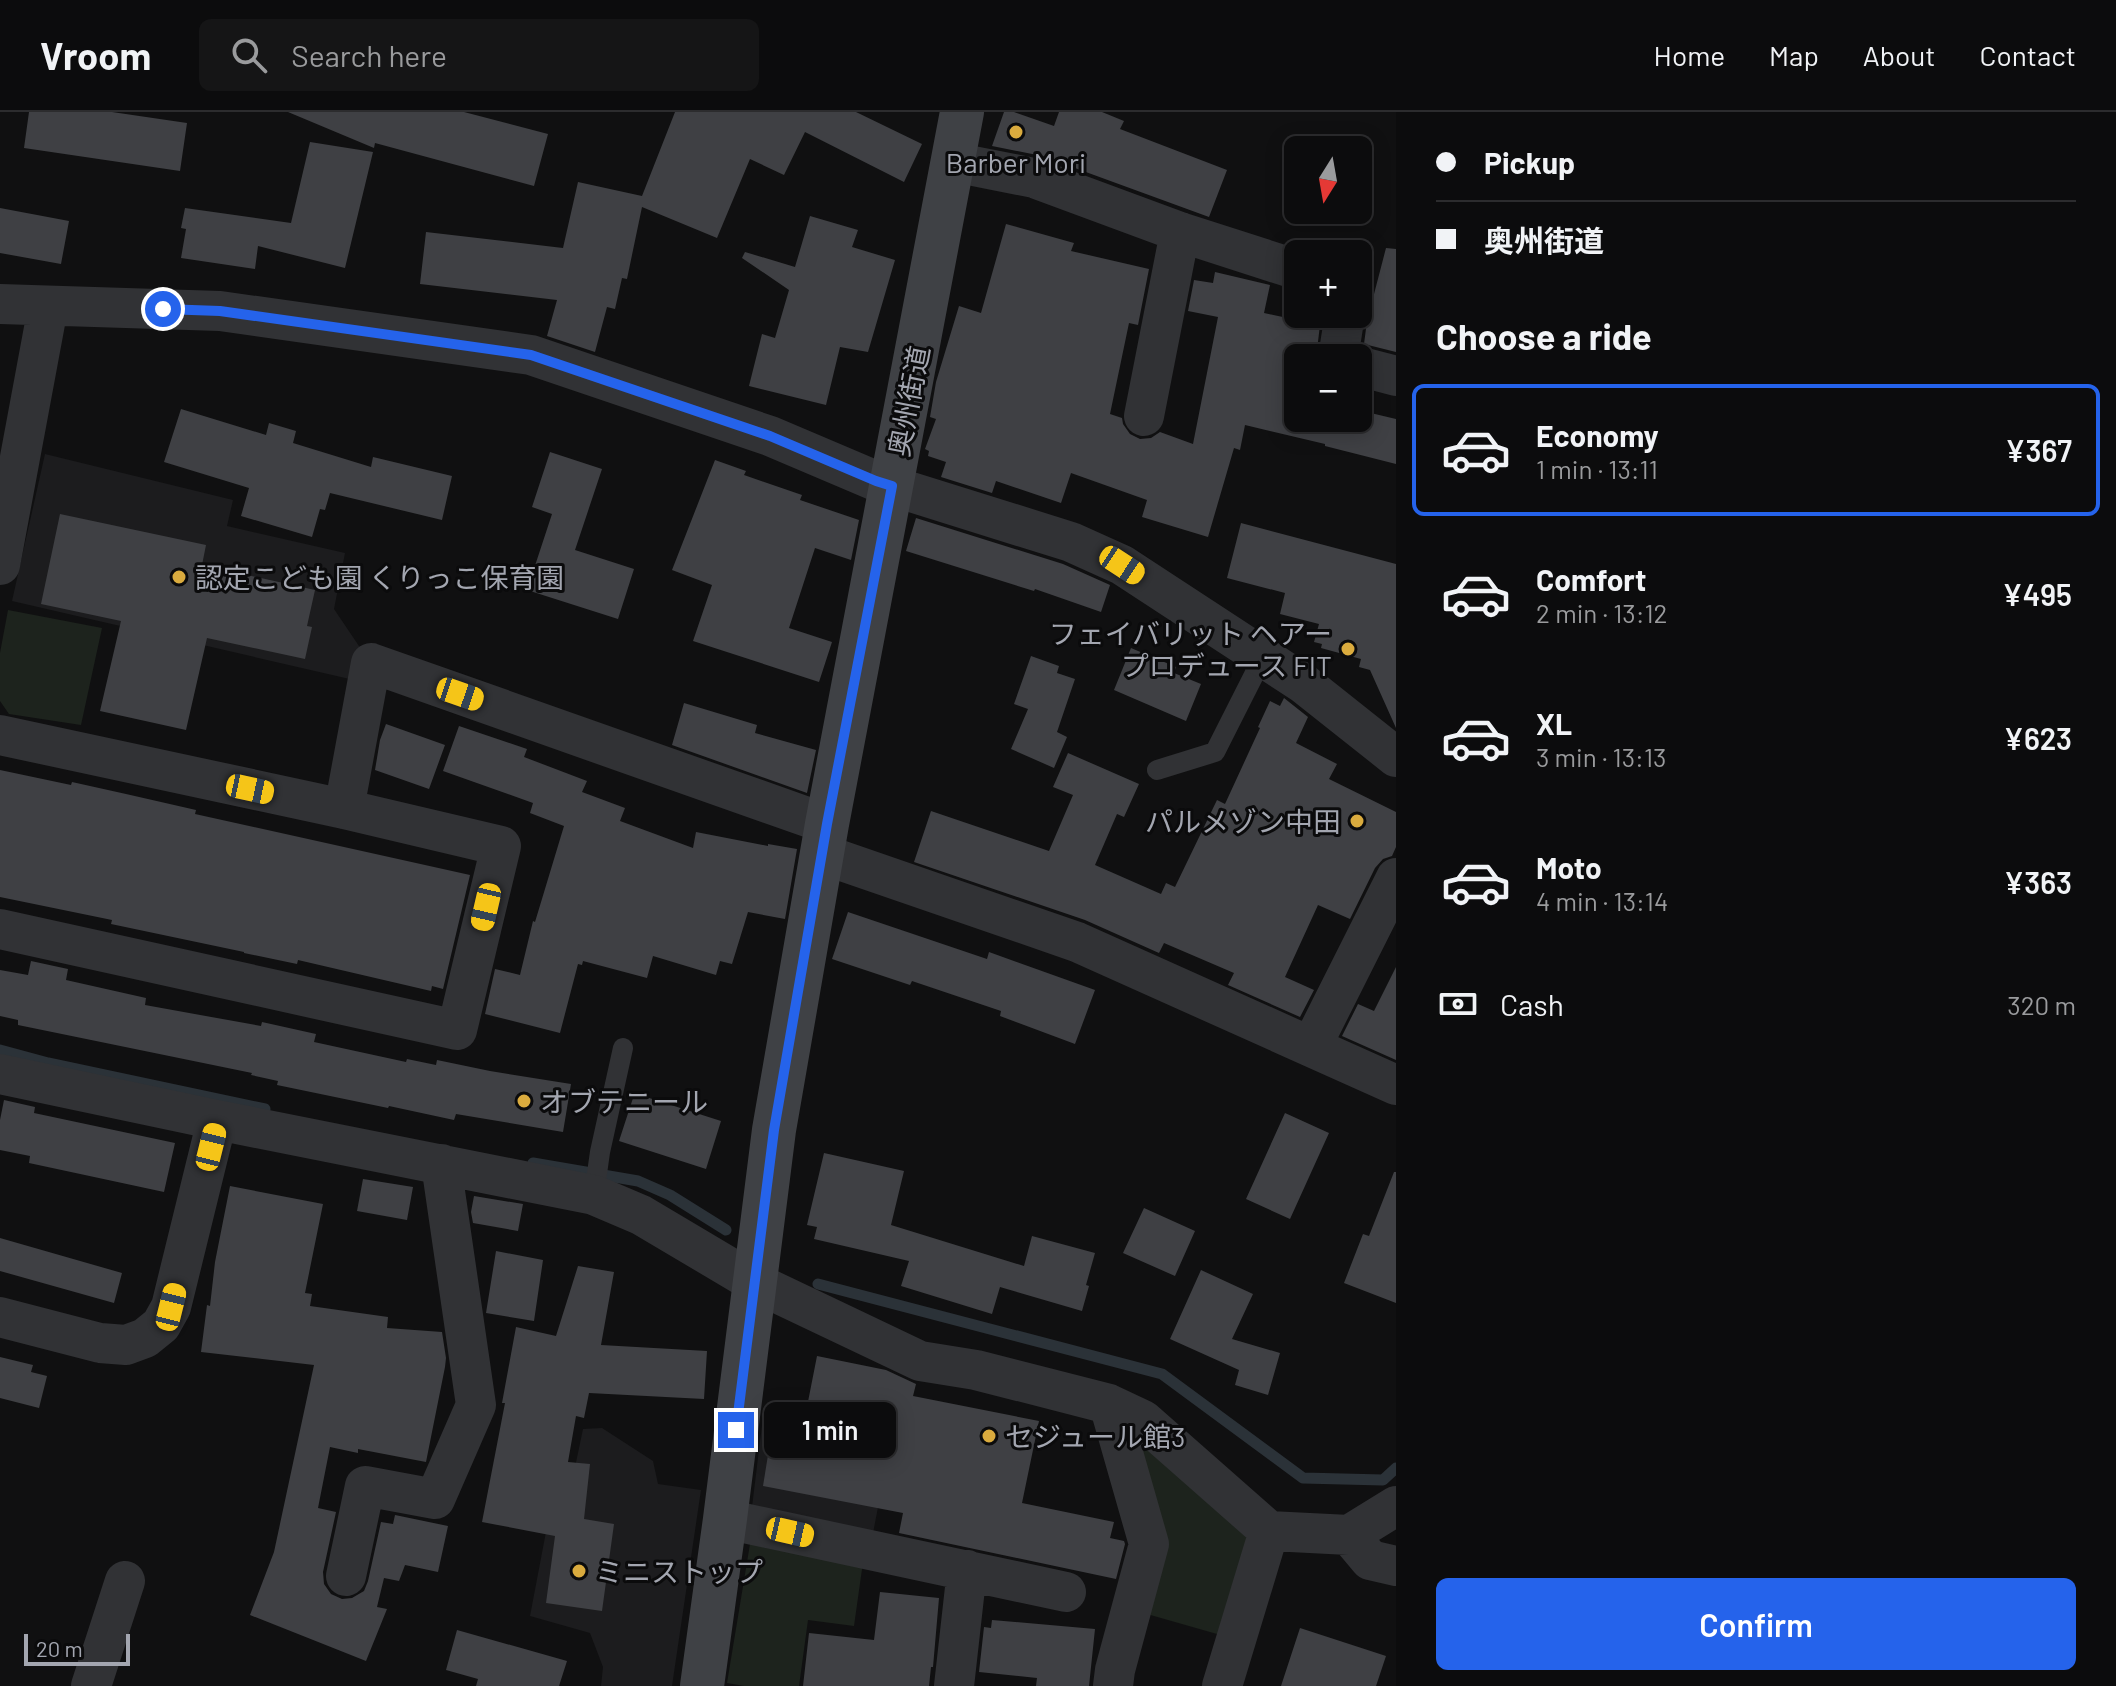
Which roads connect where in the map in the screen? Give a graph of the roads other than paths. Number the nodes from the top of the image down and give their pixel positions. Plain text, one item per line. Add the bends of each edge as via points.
1 (952, 128) edge
2 (1180, 232) junction
3 (1284, 265) edge
4 (0, 304) edge
5 (48, 307) junction
6 (1372, 370) edge
7 (1396, 376) edge
8 (1144, 416) dead end
9 (892, 486) junction
10 (0, 565) edge
11 (1263, 657) junction
12 (0, 735) edge
13 (1396, 757) edge
14 (1157, 770) dead end
15 (344, 809) junction
16 (825, 839) junction
17 (1396, 878) edge
18 (0, 929) edge
19 (1311, 1047) junction
20 (623, 1048) dead end
21 (0, 1074) edge
22 (1396, 1085) edge
23 (217, 1120) junction
24 (441, 1164) junction
25 (594, 1195) junction
26 (754, 1282) junction
27 (0, 1317) edge
28 (1109, 1404) junction
29 (1396, 1506) edge
30 (725, 1519) junction
31 (1269, 1531) junction
32 (1349, 1535) junction
33 (1396, 1566) edge
34 (967, 1570) junction
35 (346, 1576) dead end
36 (125, 1581) dead end
37 (1066, 1592) dead end
38 (91, 1686) edge
39 (702, 1686) edge
40 (954, 1686) edge
41 (1113, 1686) edge
42 (1222, 1686) edge

1 - 2 street via 1034,178
1 - 9 main road, 奥州街道
2 - 3 street
2 - 8 street
4 - 5 street
5 - 9 street via 220,311 531,355 770,436
5 - 10 street
6 - 7 street
9 - 11 street via 1071,542 1122,565
9 - 16 main road, 奥州街道
11 - 13 street
11 - 14 lane via 1215,752
12 - 15 street
15 - 16 street via 371,663
15 - 18 street via 501,846 457,1030
16 - 19 street via 1077,942
16 - 26 main road, 奥州街道 via 774,1130
17 - 19 street
19 - 22 street
20 - 25 lane
21 - 23 street
23 - 24 street
23 - 27 street via 171,1307 161,1325 126,1345
24 - 25 street
24 - 35 street via 476,1405 435,1499 365,1486
25 - 26 street via 641,1215
26 - 28 street via 920,1361
26 - 30 main road, 奥州街道
28 - 31 street via 1143,1420
28 - 41 street via 1149,1544
29 - 32 street
30 - 34 street
30 - 39 main road, 奥州街道
31 - 32 street
31 - 42 street
32 - 33 street via 1370,1560
34 - 37 street
34 - 40 street
36 - 38 street

